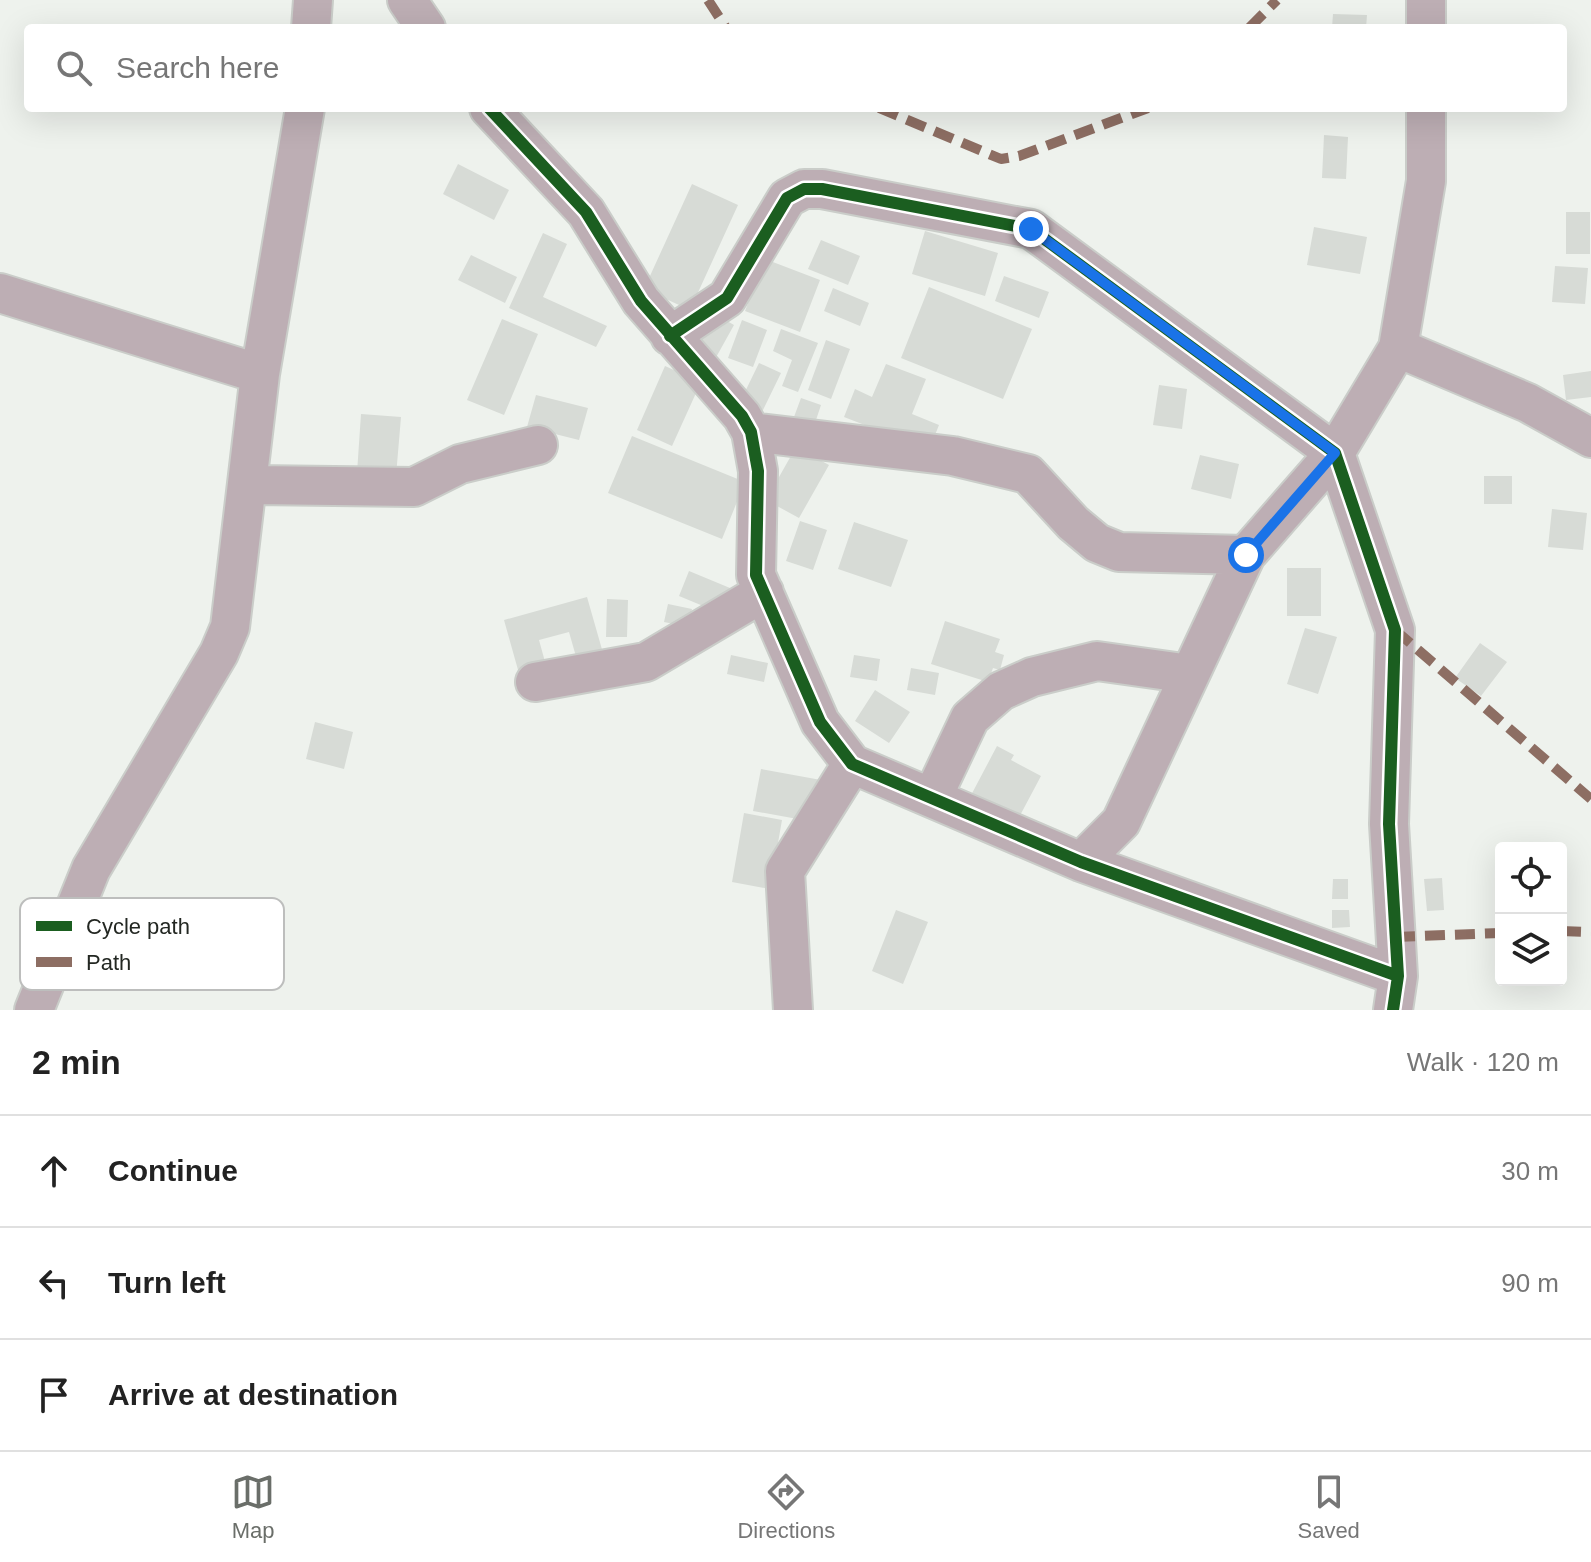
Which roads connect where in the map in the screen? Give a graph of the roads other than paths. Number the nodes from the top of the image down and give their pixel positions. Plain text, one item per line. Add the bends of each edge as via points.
1 (313, 0) edge
2 (407, 0) edge
3 (1426, 0) edge
4 (311, 24) edge
5 (423, 24) edge
6 (1426, 24) edge
7 (304, 112) edge
8 (493, 112) edge
9 (1426, 112) edge
10 (0, 293) edge
11 (670, 336) junction
12 (1398, 348) junction
13 (260, 374) junction
14 (751, 432) junction
15 (1591, 438) edge
16 (538, 445) dead end
17 (1335, 453) junction
18 (248, 485) junction
19 (1246, 555) junction
20 (764, 592) junction
21 (1190, 674) junction
22 (535, 682) dead end
23 (852, 764) junction
24 (932, 798) junction
25 (1081, 862) junction
26 (79, 898) edge
27 (42, 990) edge
28 (1395, 993) edge
29 (34, 1010) edge
30 (793, 1010) edge

1 - 4 street
2 - 5 street
3 - 6 street
7 - 13 street
8 - 11 street via 586,212 632,288
9 - 12 street via 1426,181
10 - 13 street
11 - 14 street
11 - 17 street via 727,298 787,198 804,189 822,189 1031,229
12 - 15 street via 1528,403
12 - 17 street
13 - 18 street
14 - 19 street via 953,456 1028,474 1073,523 1097,543 1119,552
14 - 20 street via 758,471 756,575
16 - 18 street via 460,464 414,487
17 - 19 street
17 - 28 street via 1395,630 1389,824
18 - 26 street via 230,627
19 - 21 street
20 - 22 street via 646,662
20 - 23 street via 820,722
21 - 24 street via 1097,661 1032,677 1001,691 970,718
21 - 25 street via 1121,822
23 - 24 street
23 - 30 street via 785,871
24 - 25 street
25 - 28 street
27 - 29 street

